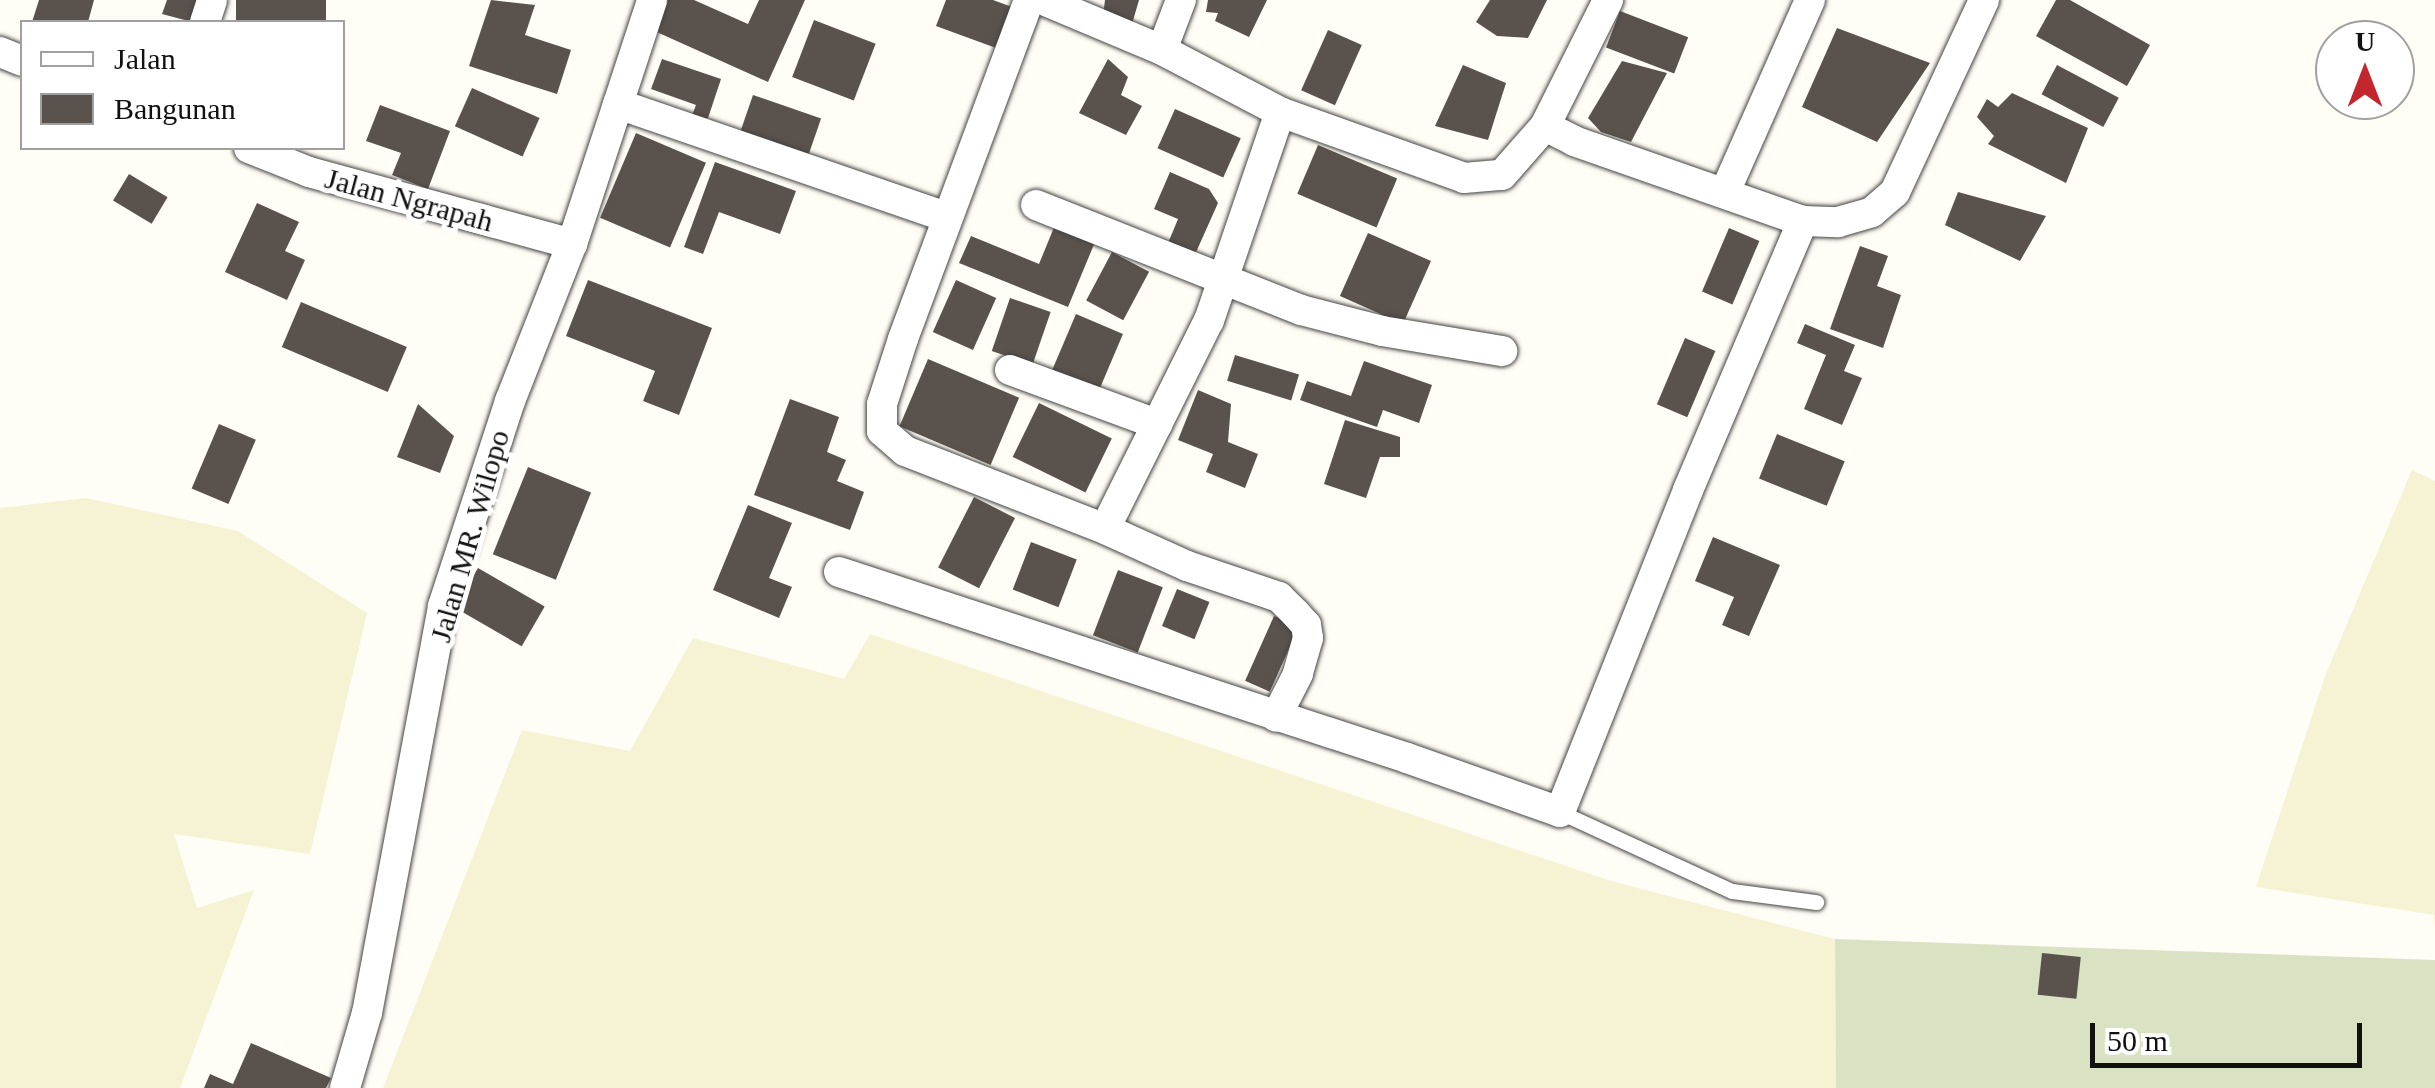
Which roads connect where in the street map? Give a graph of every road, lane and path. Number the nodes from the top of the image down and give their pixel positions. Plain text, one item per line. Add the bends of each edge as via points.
1 (652, 0) edge
2 (1029, 0) edge
3 (1043, 0) edge
4 (1181, 0) edge
5 (1608, 0) edge
6 (1810, 0) edge
7 (1984, 0) edge
8 (1162, 50) junction
9 (618, 104) junction
10 (1280, 112) junction
11 (1545, 126) junction
12 (254, 150) edge
13 (1726, 192) junction
14 (1036, 205) dead end
15 (947, 217) junction
16 (1804, 221) junction
17 (572, 244) junction
18 (1222, 282) junction
19 (1502, 351) dead end
20 (1010, 370) dead end
21 (1158, 424) junction
22 (1105, 529) junction
23 (838, 572) dead end
24 (1276, 717) junction
25 (1560, 812) junction
26 (1816, 902) dead end
27 (345, 1088) edge

1 - 9 street, Jalan MR. Wilopo
2 - 15 street
3 - 8 street
4 - 8 street
5 - 11 street
6 - 13 street
7 - 16 street via 1895,192 1872,212 1838,222
8 - 10 street
9 - 15 street
9 - 17 street, Jalan MR. Wilopo
10 - 11 street via 1464,178 1502,176
10 - 18 street
11 - 13 street
12 - 17 street, Jalan Ngrapah via 309,172
13 - 16 street
14 - 18 street
15 - 22 street via 882,404 882,431 904,451
16 - 25 street
17 - 27 street, Jalan MR. Wilopo via 510,401 444,606 367,1014
18 - 19 street via 1341,322
18 - 21 street
20 - 21 street
21 - 22 street
22 - 24 street via 1279,597 1296,614 1308,638
23 - 24 street
24 - 25 street
25 - 26 lane via 1732,891

